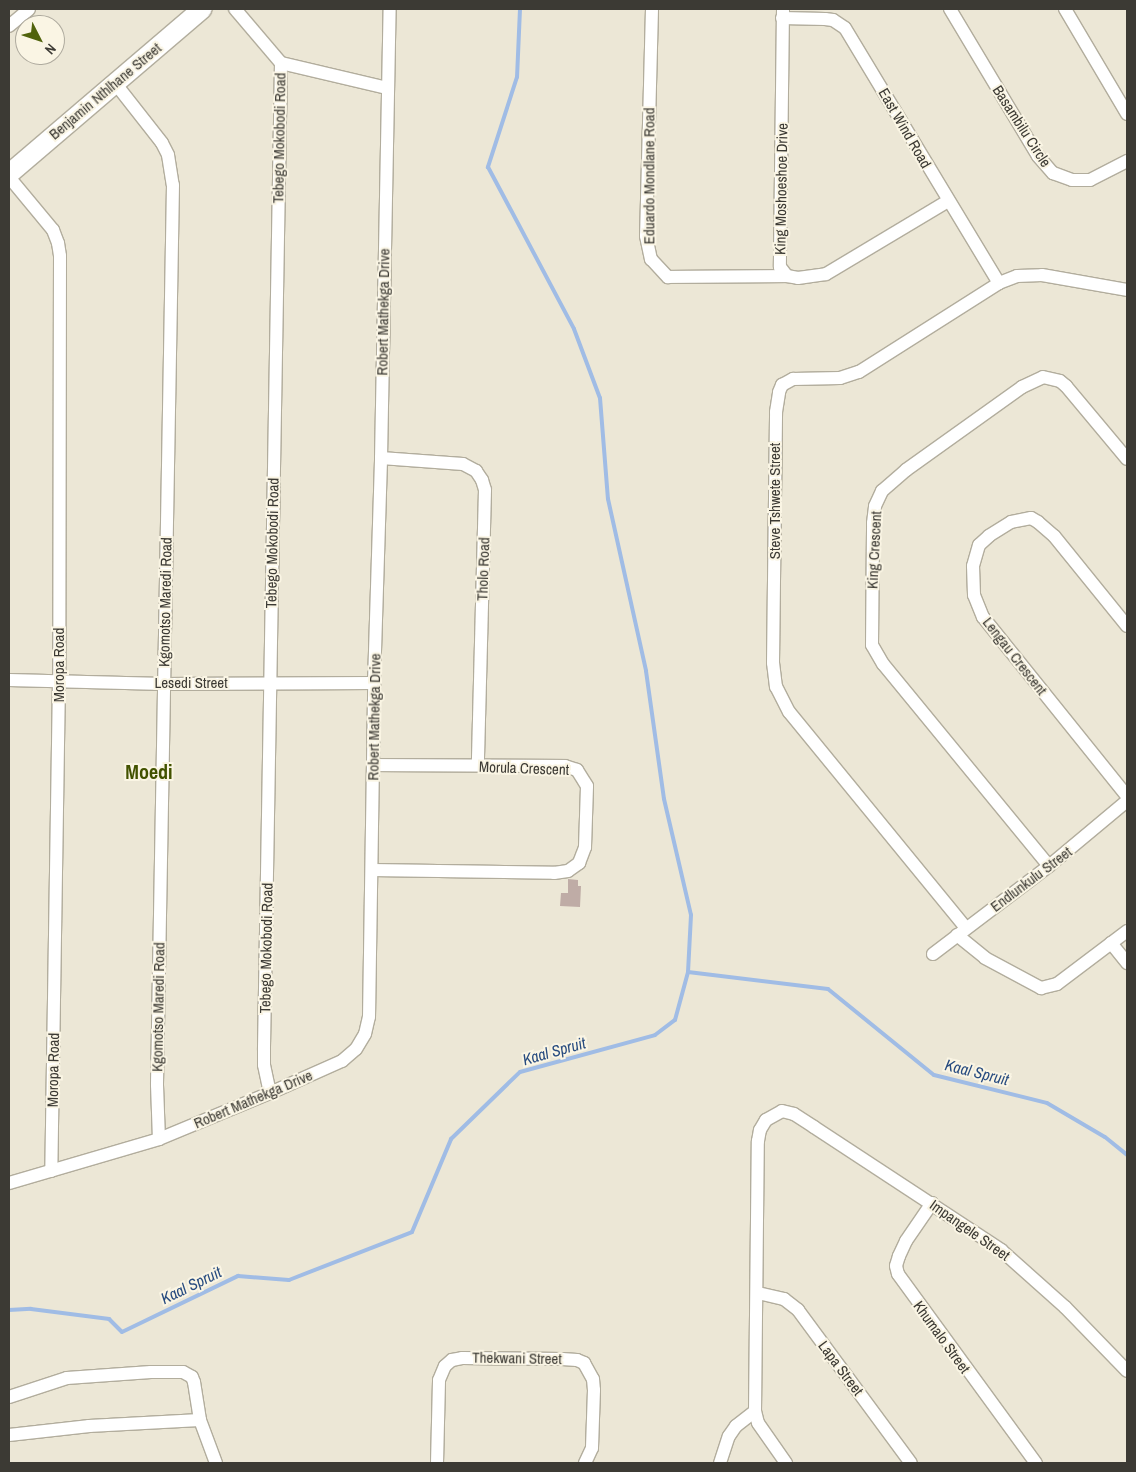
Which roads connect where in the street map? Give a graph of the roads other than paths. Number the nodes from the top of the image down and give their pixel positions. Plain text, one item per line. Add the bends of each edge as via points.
1 (29, 9) edge
2 (201, 9) edge
3 (235, 9) edge
4 (390, 9) edge
5 (652, 9) edge
6 (950, 9) edge
7 (1065, 9) edge
8 (782, 13) edge
9 (9, 26) edge
10 (281, 63) junction
11 (114, 83) junction
12 (387, 88) junction
13 (1127, 114) edge
14 (1127, 161) edge
15 (9, 173) edge
16 (9, 177) edge
17 (948, 201) junction
18 (787, 276) junction
19 (999, 283) junction
20 (1127, 290) edge
21 (381, 458) junction
22 (1127, 459) edge
23 (1127, 626) edge
24 (9, 680) edge
25 (59, 681) junction
26 (269, 683) junction
27 (374, 683) junction
28 (164, 684) junction
29 (373, 765) junction
30 (478, 765) junction
31 (1127, 796) edge
32 (1127, 801) edge
33 (1049, 866) junction
34 (372, 870) junction
35 (961, 931) junction
36 (1127, 931) edge
37 (1111, 944) junction
38 (933, 954) dead end
39 (1127, 963) edge
40 (270, 1093) junction
41 (159, 1139) junction
42 (51, 1171) junction
43 (9, 1183) edge
44 (932, 1204) junction
45 (758, 1293) junction
46 (1127, 1371) edge
47 (9, 1397) edge
48 (755, 1411) junction
49 (200, 1420) junction
50 (9, 1435) edge
51 (216, 1463) edge
52 (437, 1463) edge
53 (584, 1463) edge
54 (720, 1463) edge
55 (786, 1463) edge
56 (911, 1463) edge
57 (1036, 1463) edge

1 - 9 street
2 - 11 street, Benjamin Nthlhane Street
3 - 10 street, Tebego Mokobodi Road
4 - 12 street, Robert Mathekga Drive
5 - 18 street, Eduardo Mondlane Road via 646,236 650,259 668,278
6 - 14 street, Basambilu Circle via 1038,156 1053,173 1072,180 1090,180
7 - 13 street
8 - 17 street, East Wind Road via 833,20 845,28
8 - 18 street, King Moshoeshoe Drive via 780,267
10 - 12 street
10 - 26 street, Tebego Mokobodi Road
11 - 15 street, Benjamin Nthlhane Street
11 - 28 street, Kgomotso Maredi Road via 162,143 168,155 173,185
12 - 21 street, Robert Mathekga Drive
16 - 25 street, Moropa Road via 53,230 60,256
17 - 18 street, King Moshoeshoe Drive via 826,274 798,278
17 - 19 street, East Wind Road
19 - 20 street, Steve Tshwete Street via 1017,276 1032,275
19 - 35 street, Steve Tshwete Street via 859,372 840,378 799,378 782,385 776,412 776,687 790,712
21 - 27 street, Robert Mathekga Drive
21 - 30 street, Tholo Road via 463,464 476,471 482,480 485,490
22 - 33 street, King Crescent via 1060,381 1032,380 906,470 882,491 875,506 872,645 883,664
23 - 31 street, Lengau Crescent via 1054,536 1031,518 1011,522 979,545 973,566 974,595 983,617
24 - 25 street, Lesedi Street
25 - 28 street, Lesedi Street
25 - 42 street, Moropa Road
26 - 27 street, Lesedi Street
26 - 28 street, Lesedi Street
26 - 40 street, Tebego Mokobodi Road via 264,1065
27 - 29 street, Robert Mathekga Drive
28 - 41 street, Kgomotso Maredi Road via 157,1085
29 - 30 street, Morula Crescent
29 - 34 street, Robert Mathekga Drive
30 - 34 street, Morula Crescent via 565,766 582,775 587,786 585,847 575,868 554,873
32 - 33 street, Endlunkulu Street
33 - 35 street, Endlunkulu Street
34 - 40 street, Robert Mathekga Drive via 369,1017 365,1034 356,1049 342,1061
35 - 37 street via 985,958 1041,988 1057,984
35 - 38 street, Endlunkulu Street
36 - 37 street
37 - 39 street
40 - 41 street, Robert Mathekga Drive
41 - 42 street, Robert Mathekga Drive
42 - 43 street, Robert Mathekga Drive
44 - 45 street, Impangele Street via 794,1114 782,1111 773,1114 760,1130
44 - 46 street, Impangele Street via 982,1236 1021,1267
44 - 57 street, Khumalo Street via 906,1241 896,1266 898,1274
45 - 48 street
45 - 56 street, Lapa Street via 784,1298 798,1310
47 - 49 street via 67,1378 183,1372 194,1382
48 - 54 street via 729,1436
48 - 55 street via 758,1423
49 - 50 street via 89,1426
49 - 51 street
52 - 53 street, Thekwani Street via 439,1380 445,1366 462,1358 562,1359 584,1363 593,1379 594,1390 592,1448

